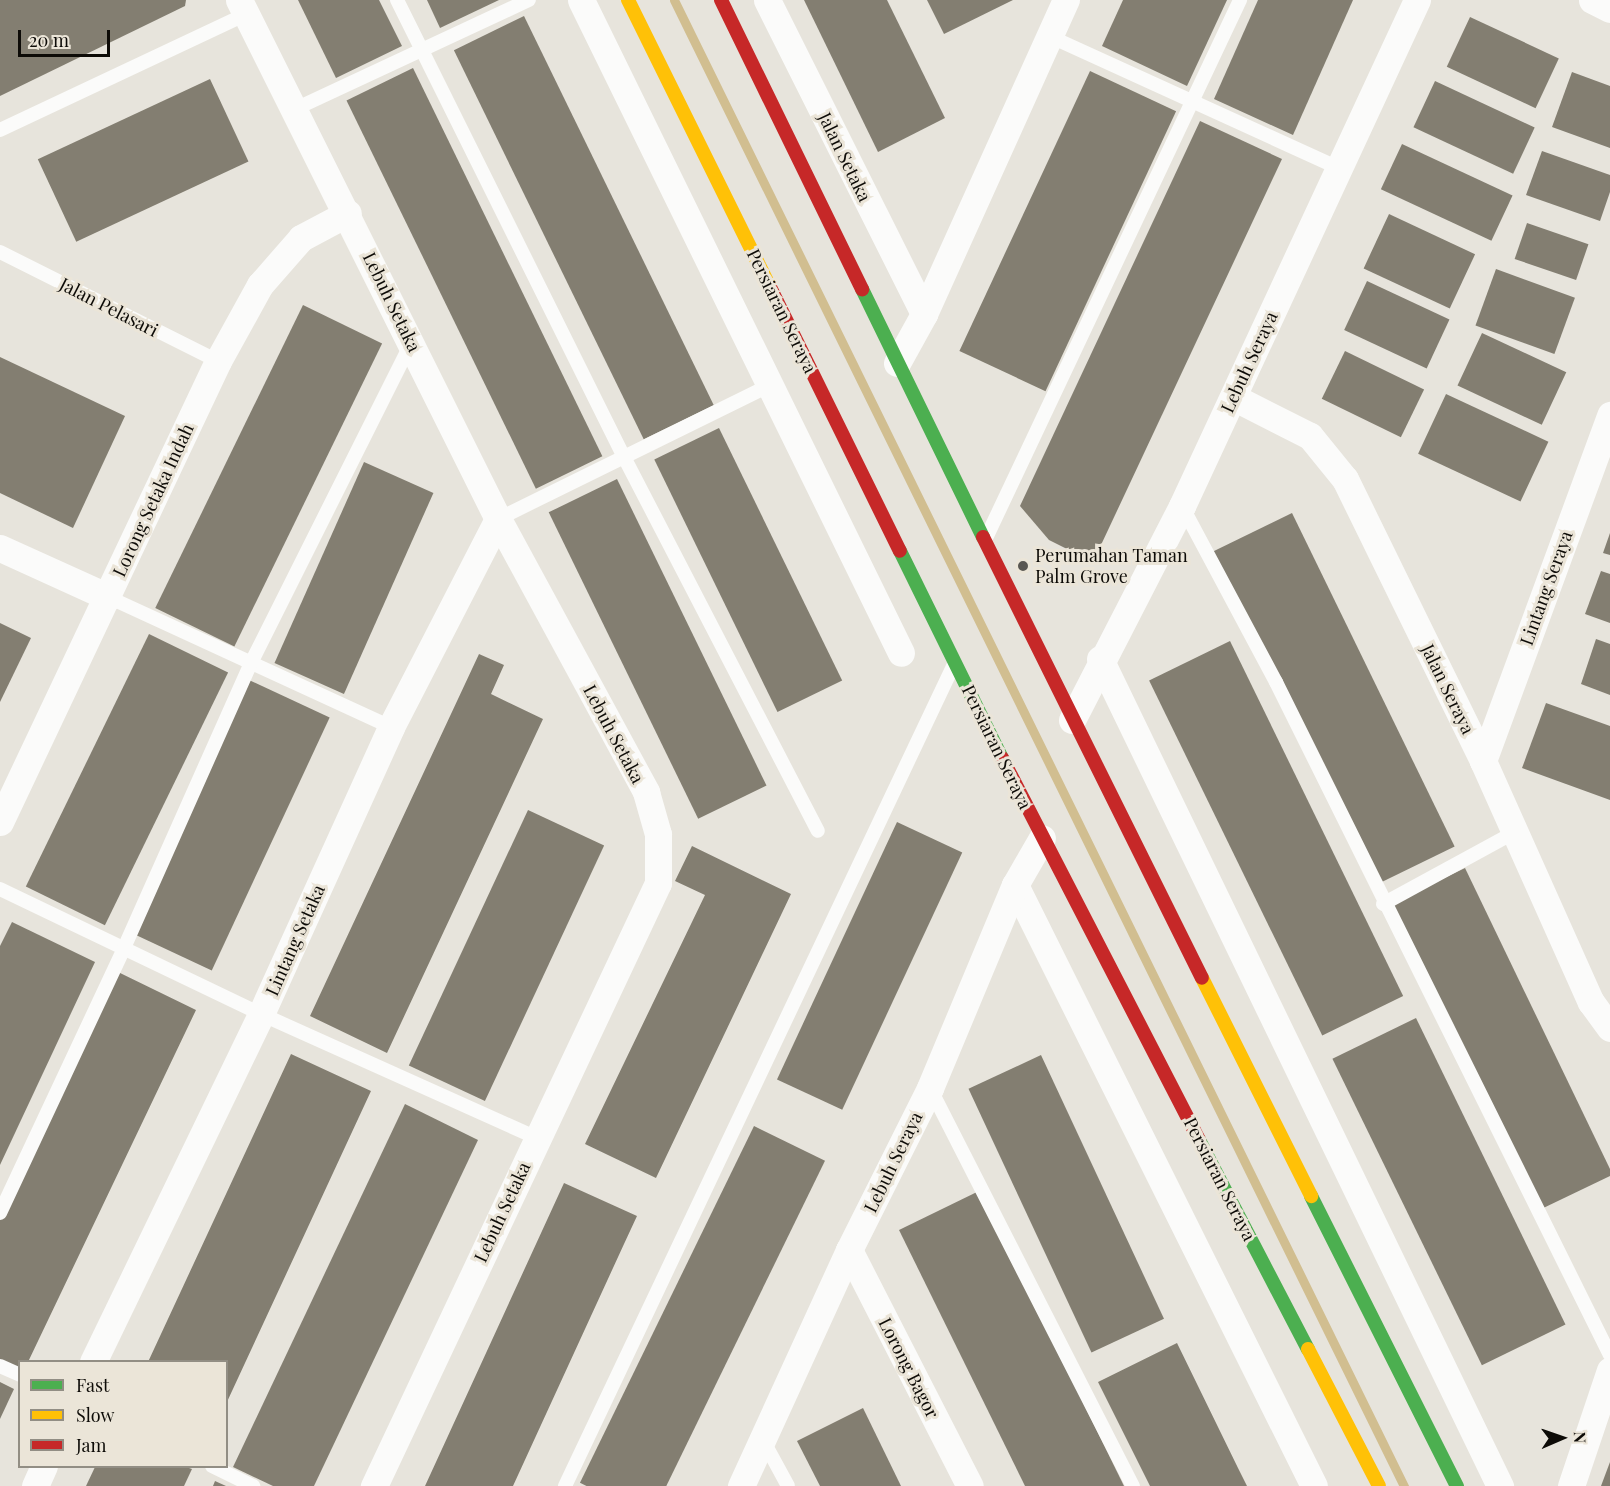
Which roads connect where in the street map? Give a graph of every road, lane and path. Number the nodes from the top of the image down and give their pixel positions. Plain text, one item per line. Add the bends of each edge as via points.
1 (397, 0) edge
2 (529, 0) edge
3 (581, 0) edge
4 (628, 0) edge
5 (721, 0) edge
6 (767, 0) edge
7 (1066, 0) edge
8 (1240, 0) edge
9 (1417, 0) edge
10 (1592, 0) edge
11 (243, 7) edge
12 (1610, 9) edge
13 (1049, 36) junction
14 (421, 50) junction
15 (1192, 102) junction
16 (296, 109) junction
17 (0, 130) edge
18 (1338, 168) junction
19 (348, 213) junction
20 (0, 252) edge
21 (924, 314) junction
22 (412, 343) junction
23 (218, 361) junction
24 (897, 363) junction
25 (772, 384) junction
26 (1233, 397) junction
27 (1610, 415) edge
28 (624, 457) junction
29 (1182, 506) junction
30 (498, 519) junction
31 (986, 538) junction
32 (0, 548) edge
33 (108, 597) junction
34 (901, 653) dead end
35 (1100, 659) junction
36 (955, 662) junction
37 (251, 663) junction
38 (1072, 720) junction
39 (391, 727) junction
40 (1483, 761) junction
41 (0, 822) edge
42 (818, 831) dead end
43 (1513, 833) junction
44 (1042, 838) junction
45 (1015, 885) junction
46 (0, 889) edge
47 (1383, 904) junction
48 (124, 948) junction
49 (261, 1014) junction
50 (1610, 1028) edge
51 (930, 1088) junction
52 (537, 1138) junction
53 (0, 1213) edge
54 (849, 1250) junction
55 (1610, 1355) edge
56 (94, 1360) edge
57 (0, 1366) edge
58 (1610, 1370) edge
59 (18, 1374) edge
60 (763, 1440) junction
61 (44, 1468) edge
62 (214, 1468) edge
63 (35, 1486) edge
64 (253, 1486) edge
65 (374, 1486) edge
66 (565, 1486) edge
67 (741, 1486) edge
68 (788, 1486) edge
69 (969, 1486) edge
70 (1133, 1486) edge
71 (1314, 1486) edge
72 (1380, 1486) edge
73 (1457, 1486) edge
74 (1500, 1486) edge
75 (1571, 1486) edge

1 - 14 lane
2 - 14 lane
3 - 25 street
4 - 36 main road, Persiaran Seraya
5 - 24 main road
6 - 21 street, Jalan Setaka
7 - 13 street
8 - 15 lane
9 - 18 street, Lebuh Seraya
10 - 12 street
11 - 16 street, Lebuh Setaka
11 - 17 lane
13 - 15 lane
13 - 21 street
14 - 16 lane
14 - 28 lane
15 - 18 lane
15 - 31 lane
16 - 19 street, Lebuh Setaka
18 - 26 street, Lebuh Seraya
19 - 22 street, Lebuh Setaka
19 - 23 street, Lorong Setaka Indah via 301,238 260,285
20 - 23 lane, Jalan Pelasari
21 - 24 street
22 - 30 street, Lebuh Setaka
22 - 37 lane
23 - 33 street, Lorong Setaka Indah
24 - 31 main road
25 - 28 lane
25 - 34 street
26 - 29 street, Lebuh Seraya
26 - 40 street, Jalan Seraya via 1310,436 1345,479
27 - 40 street, Lintang Seraya
28 - 30 lane
28 - 42 lane
29 - 35 street, Lebuh Seraya
29 - 47 lane via 1276,682
30 - 39 street, Lintang Setaka
30 - 52 street, Lebuh Setaka via 646,792 658,834 658,883
31 - 38 main road
32 - 33 street
33 - 37 lane
33 - 41 street, Lorong Setaka Indah
35 - 38 street, Lebuh Seraya
35 - 74 street
36 - 44 main road, Persiaran Seraya
36 - 66 lane
37 - 39 lane
37 - 48 lane
38 - 73 main road
39 - 49 street, Lintang Setaka
40 - 43 street, Jalan Seraya
43 - 47 lane
43 - 50 street, Jalan Seraya via 1591,1002
44 - 45 street, Lebuh Seraya
44 - 72 main road, Persiaran Seraya
45 - 51 street, Lebuh Seraya
45 - 71 street
46 - 48 lane
47 - 55 lane
48 - 49 lane
48 - 53 lane
49 - 52 lane
49 - 56 street, Lintang Setaka
51 - 54 street, Lebuh Seraya
51 - 70 lane
52 - 65 street, Lebuh Setaka
54 - 60 street, Lebuh Seraya
54 - 69 street, Lorong Bagor
57 - 59 lane
58 - 75 street
60 - 67 street, Lebuh Seraya
60 - 68 lane
61 - 63 street
62 - 64 lane

